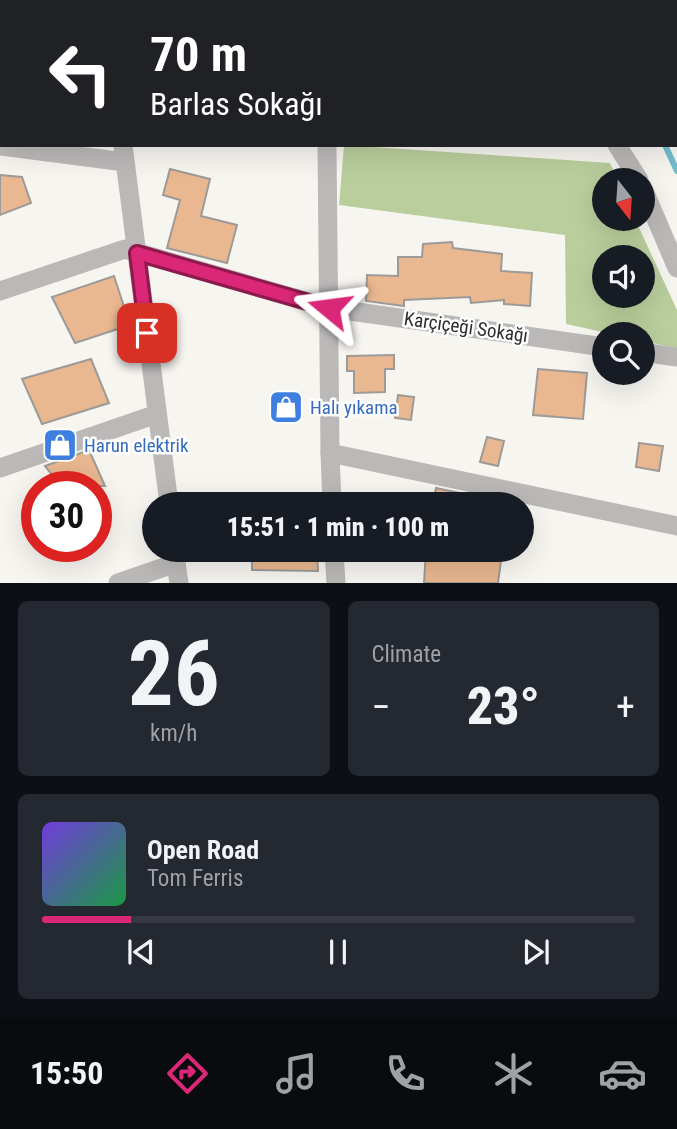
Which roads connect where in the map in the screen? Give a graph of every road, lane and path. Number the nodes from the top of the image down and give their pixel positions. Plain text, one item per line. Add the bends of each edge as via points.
1 (16, 147) edge
2 (327, 147) edge
3 (618, 147) edge
4 (124, 154) edge
5 (631, 168) edge
6 (655, 216) edge
7 (137, 253) junction
8 (677, 268) edge
9 (0, 291) edge
10 (329, 308) junction
11 (592, 345) edge
12 (655, 354) edge
13 (677, 357) edge
14 (158, 414) junction
15 (330, 453) junction
16 (0, 468) edge
17 (168, 492) edge
18 (332, 492) edge
19 (677, 526) edge
20 (334, 562) edge
21 (177, 565) edge
22 (118, 583) edge
23 (335, 583) edge

1 - 4 street
2 - 10 street
3 - 5 street
4 - 7 street
6 - 8 street
7 - 9 street via 125,249
7 - 10 street, Karçiçeği Sokağı
7 - 14 street
10 - 11 street, Karçiçeği Sokağı
10 - 15 street
12 - 13 street
14 - 16 street
14 - 17 street
15 - 18 street
15 - 19 street
20 - 23 street
21 - 22 street

